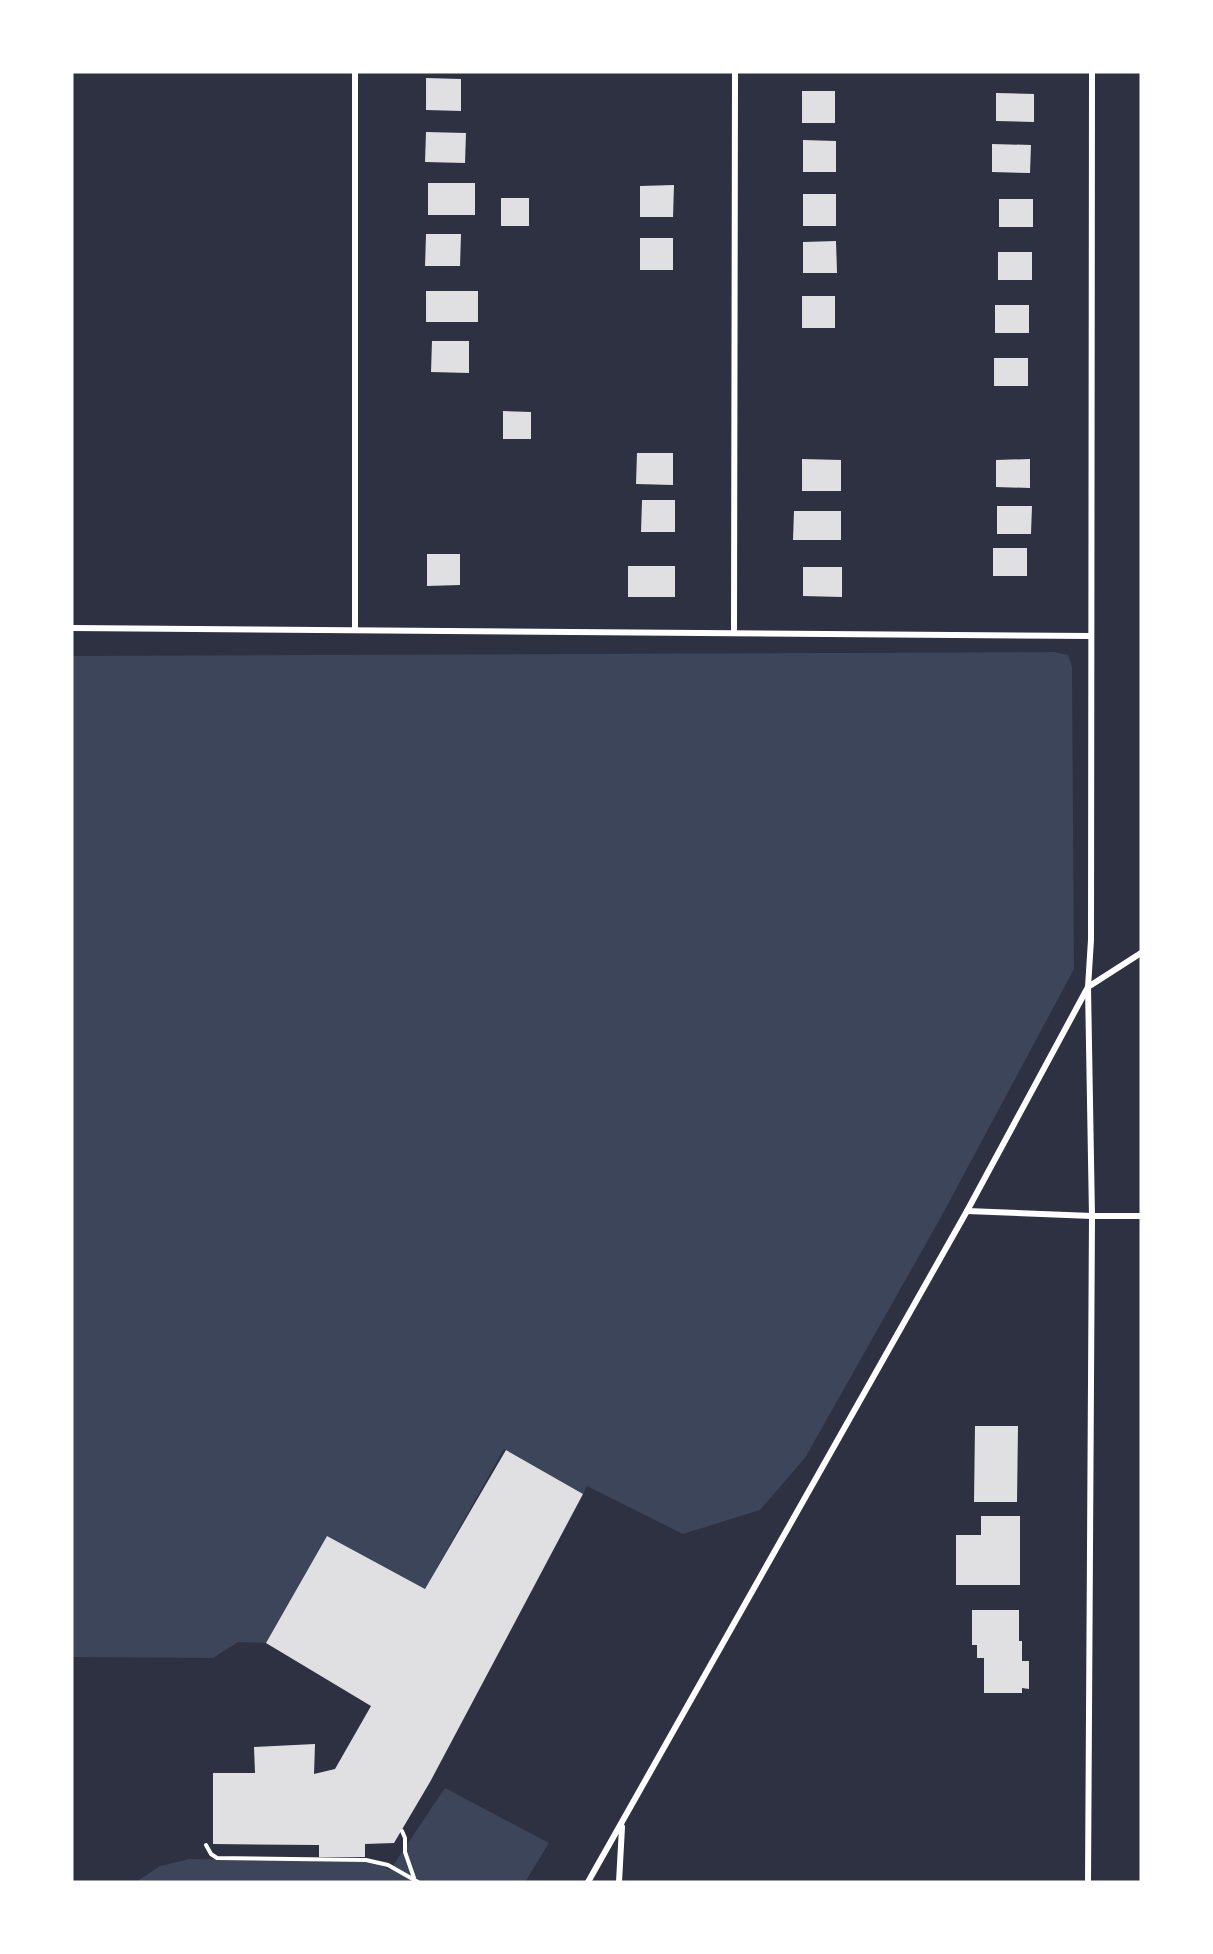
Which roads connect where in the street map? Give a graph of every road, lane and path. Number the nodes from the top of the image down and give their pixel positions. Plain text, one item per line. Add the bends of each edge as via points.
1 (355, 72) edge
2 (735, 72) edge
3 (1092, 72) edge
4 (72, 628) edge
5 (355, 630) junction
6 (734, 633) junction
7 (1091, 636) junction
8 (1141, 953) edge
9 (1088, 987) junction
10 (967, 1211) junction
11 (1092, 1216) junction
12 (1141, 1216) edge
13 (622, 1823) junction
14 (402, 1831) dead end
15 (206, 1845) dead end
16 (416, 1880) edge
17 (588, 1882) edge
18 (619, 1882) edge
19 (1088, 1882) edge

1 - 5 street
2 - 6 street
3 - 7 street
4 - 5 street
5 - 6 street
6 - 7 street
7 - 9 street
8 - 9 street
9 - 10 street
9 - 11 street
10 - 11 street
10 - 13 street
11 - 12 street
11 - 19 street
13 - 17 street
13 - 18 street
14 - 16 path
15 - 16 path via 217,1858 366,1860 388,1865

